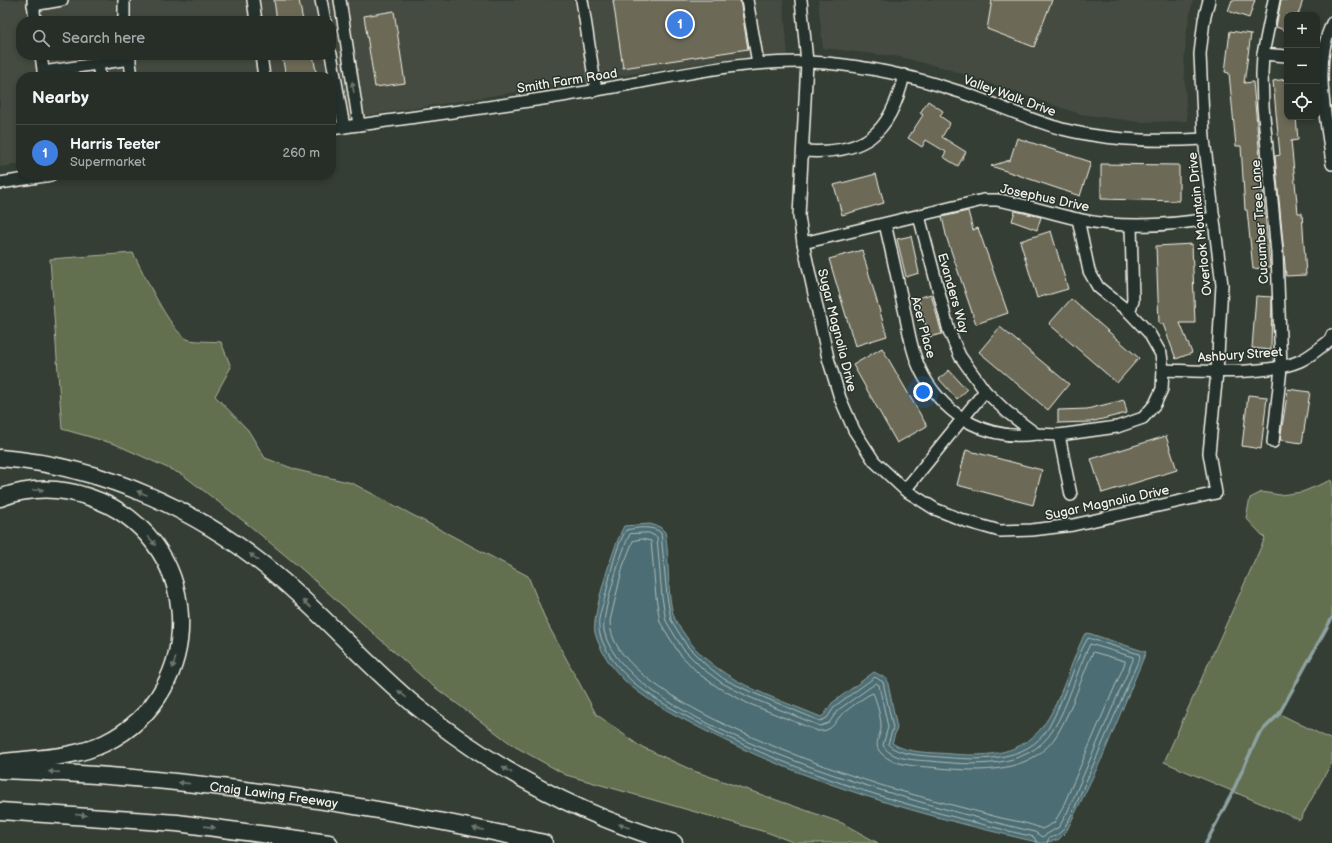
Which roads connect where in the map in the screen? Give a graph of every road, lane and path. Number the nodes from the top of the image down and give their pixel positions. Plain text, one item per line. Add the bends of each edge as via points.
1 (62, 0) edge
2 (124, 0) edge
3 (253, 0) edge
4 (321, 0) edge
5 (340, 0) edge
6 (582, 0) edge
7 (747, 0) edge
8 (801, 0) edge
9 (1210, 0) edge
10 (1274, 0) edge
11 (33, 2) edge
12 (34, 16) edge
13 (124, 16) edge
14 (255, 16) edge
15 (324, 16) edge
16 (1332, 23) edge
17 (1263, 54) junction
18 (1284, 56) edge
19 (42, 60) edge
20 (116, 60) edge
21 (129, 60) edge
22 (262, 60) edge
23 (332, 60) edge
24 (1324, 60) edge
25 (807, 62) junction
26 (758, 63) junction
27 (98, 64) junction
28 (44, 72) edge
29 (55, 72) edge
30 (99, 72) edge
31 (131, 72) edge
32 (263, 72) edge
33 (334, 72) edge
34 (904, 75) junction
35 (336, 82) edge
36 (596, 90) junction
37 (359, 125) junction
38 (344, 127) junction
39 (336, 128) edge
40 (1330, 131) edge
41 (1204, 139) junction
42 (803, 151) junction
43 (1332, 164) edge
44 (19, 180) edge
45 (0, 183) edge
46 (919, 216) junction
47 (1214, 218) junction
48 (1078, 219) junction
49 (885, 224) junction
50 (1131, 226) junction
51 (803, 243) junction
52 (1129, 312) junction
53 (1331, 339) edge
54 (1281, 368) junction
55 (1163, 370) junction
56 (1217, 372) junction
57 (985, 391) junction
58 (962, 418) junction
59 (1036, 434) junction
60 (1059, 435) junction
61 (1273, 442) dead end
62 (0, 458) edge
63 (905, 490) junction
64 (1216, 493) joint
65 (1071, 495) dead end
66 (0, 498) edge
67 (0, 762) edge
68 (0, 770) edge
69 (0, 811) edge
70 (329, 843) edge
71 (544, 843) edge
72 (674, 843) edge

1 - 11 street
2 - 13 street
3 - 14 street
4 - 15 street
37 -> 5 street
6 - 36 street
7 - 26 street
8 - 25 street, Sugar Magnolia Drive
9 - 41 street, Overlook Mountain Drive via 1204,20 1200,54
10 - 17 street, Cucumber Tree Lane
11 - 12 street
16 - 24 street
17 - 18 street
17 - 54 street, Cucumber Tree Lane via 1263,106 1277,253
19 - 28 street
20 - 27 street
21 - 31 street
22 - 32 street
23 - 33 street
24 - 40 street via 1322,81
25 - 26 street, Smith Farm Road
25 - 34 street, Valley Walk Drive via 856,66
25 - 42 street, Sugar Magnolia Drive
26 - 36 street, Smith Farm Road
27 - 29 street
27 - 30 street
34 - 41 street, Valley Walk Drive via 958,91 1062,129 1110,138 1145,141
34 - 42 street via 892,112 870,138 850,149 829,152
35 - 38 street
36 - 37 street, Smith Farm Road
37 - 38 street, Smith Farm Road
38 - 39 street, Smith Farm Road
40 - 43 street
41 - 47 street, Overlook Mountain Drive
42 - 51 street, Sugar Magnolia Drive via 799,216
44 - 45 street
46 - 48 street, Josephus Drive via 983,200 997,200
46 - 49 street, Josephus Drive
46 - 57 street, Evanders Way via 949,331 960,356
47 - 50 street, Josephus Drive via 1146,227
47 - 56 street, Overlook Mountain Drive via 1222,285
48 - 50 street, Josephus Drive
48 - 52 street via 1089,271 1098,287
49 - 51 street, Josephus Drive
49 - 58 street, Acer Place via 912,346 923,376 942,401
50 - 52 street via 1132,301
51 - 63 street, Sugar Magnolia Drive via 828,358 840,398 854,430 874,461
52 - 55 street via 1149,333 1161,354
53 - 54 street, Ashbury Street via 1302,360
54 - 56 street, Ashbury Street
54 - 61 street, Cucumber Tree Lane
55 - 56 street, Ashbury Street
55 - 60 street via 1162,390 1142,418 1117,427
56 - 64 street, Overlook Mountain Drive via 1209,453
57 - 58 street
57 - 59 street, Evanders Way
58 - 59 street, Acer Place via 982,430 1019,436
58 - 63 street
59 - 60 street
60 - 65 street
72 -> 62 highway via 571,804 475,750 390,684 256,558 209,526 148,495 110,480 60,467
63 - 64 street, Sugar Magnolia Drive via 935,509 1000,531 1073,525
66 -> 67 highway via 27,490 61,490 115,508 142,530 167,563 173,578 181,618 178,649 165,687 131,727 104,744 90,749 70,754
71 -> 68 highway, Craig Lawing Freeway via 406,816 242,790 138,778
69 -> 70 highway via 177,823

